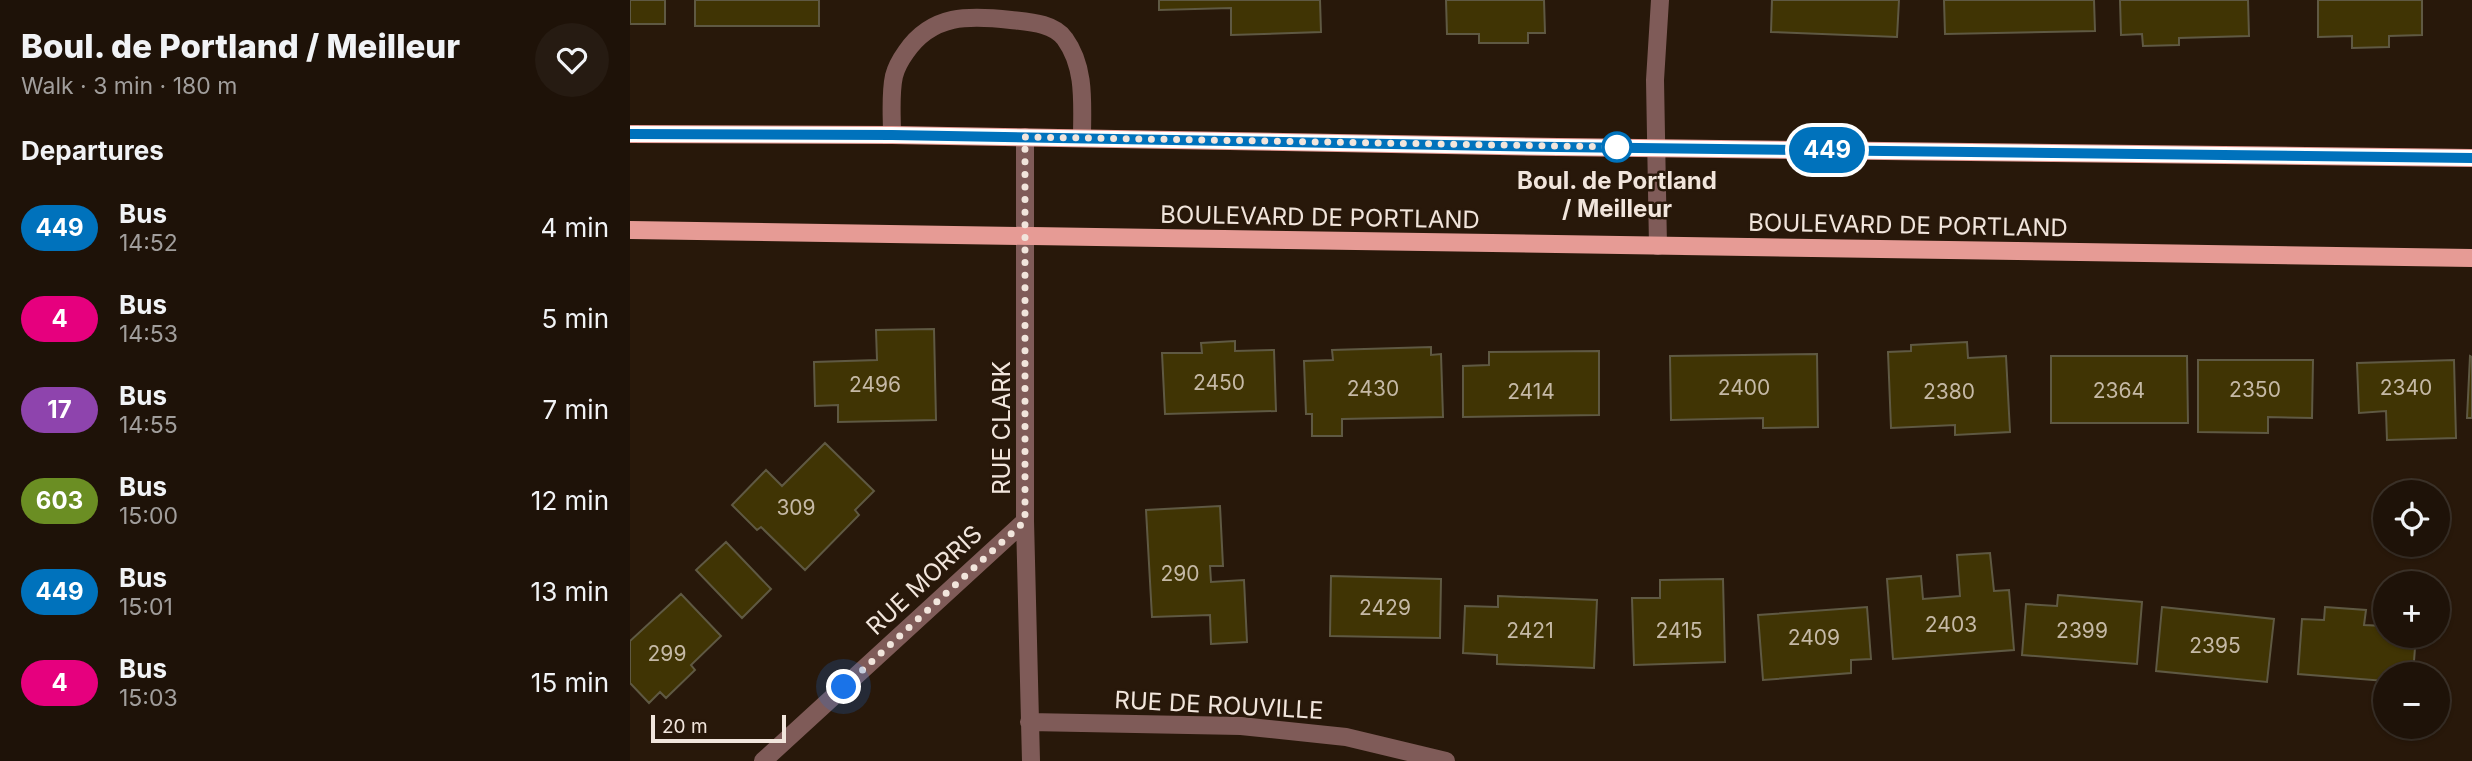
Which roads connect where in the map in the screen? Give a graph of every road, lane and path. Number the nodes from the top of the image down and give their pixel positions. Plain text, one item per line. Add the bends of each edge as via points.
1 (1660, 0) edge
2 (630, 134) edge
3 (892, 135) junction
4 (1025, 137) junction
5 (1082, 138) junction
6 (1656, 148) junction
7 (2472, 158) edge
8 (630, 230) edge
9 (1026, 237) junction
10 (1658, 246) junction
11 (2472, 258) edge
12 (1025, 521) junction
13 (1029, 722) junction
14 (763, 761) edge
15 (1031, 761) edge
16 (1446, 761) edge

1 - 6 street
2 - 3 main road
3 - 4 main road
3 - 5 street via 894,76 916,38 935,23 982,17 1040,23 1064,37 1077,63 1082,88
4 - 5 main road
4 - 9 street, RUE CLARK
5 - 6 main road
6 - 7 main road
6 - 10 street
8 - 9 main road, BOULEVARD DE PORTLAND
9 - 10 main road, BOULEVARD DE PORTLAND
9 - 12 street, RUE CLARK
10 - 11 main road, BOULEVARD DE PORTLAND
12 - 13 street, RUE CLARK
12 - 14 street, RUE MORRIS
13 - 15 street, RUE CLARK
13 - 16 street, RUE DE ROUVILLE via 1254,728 1346,737

